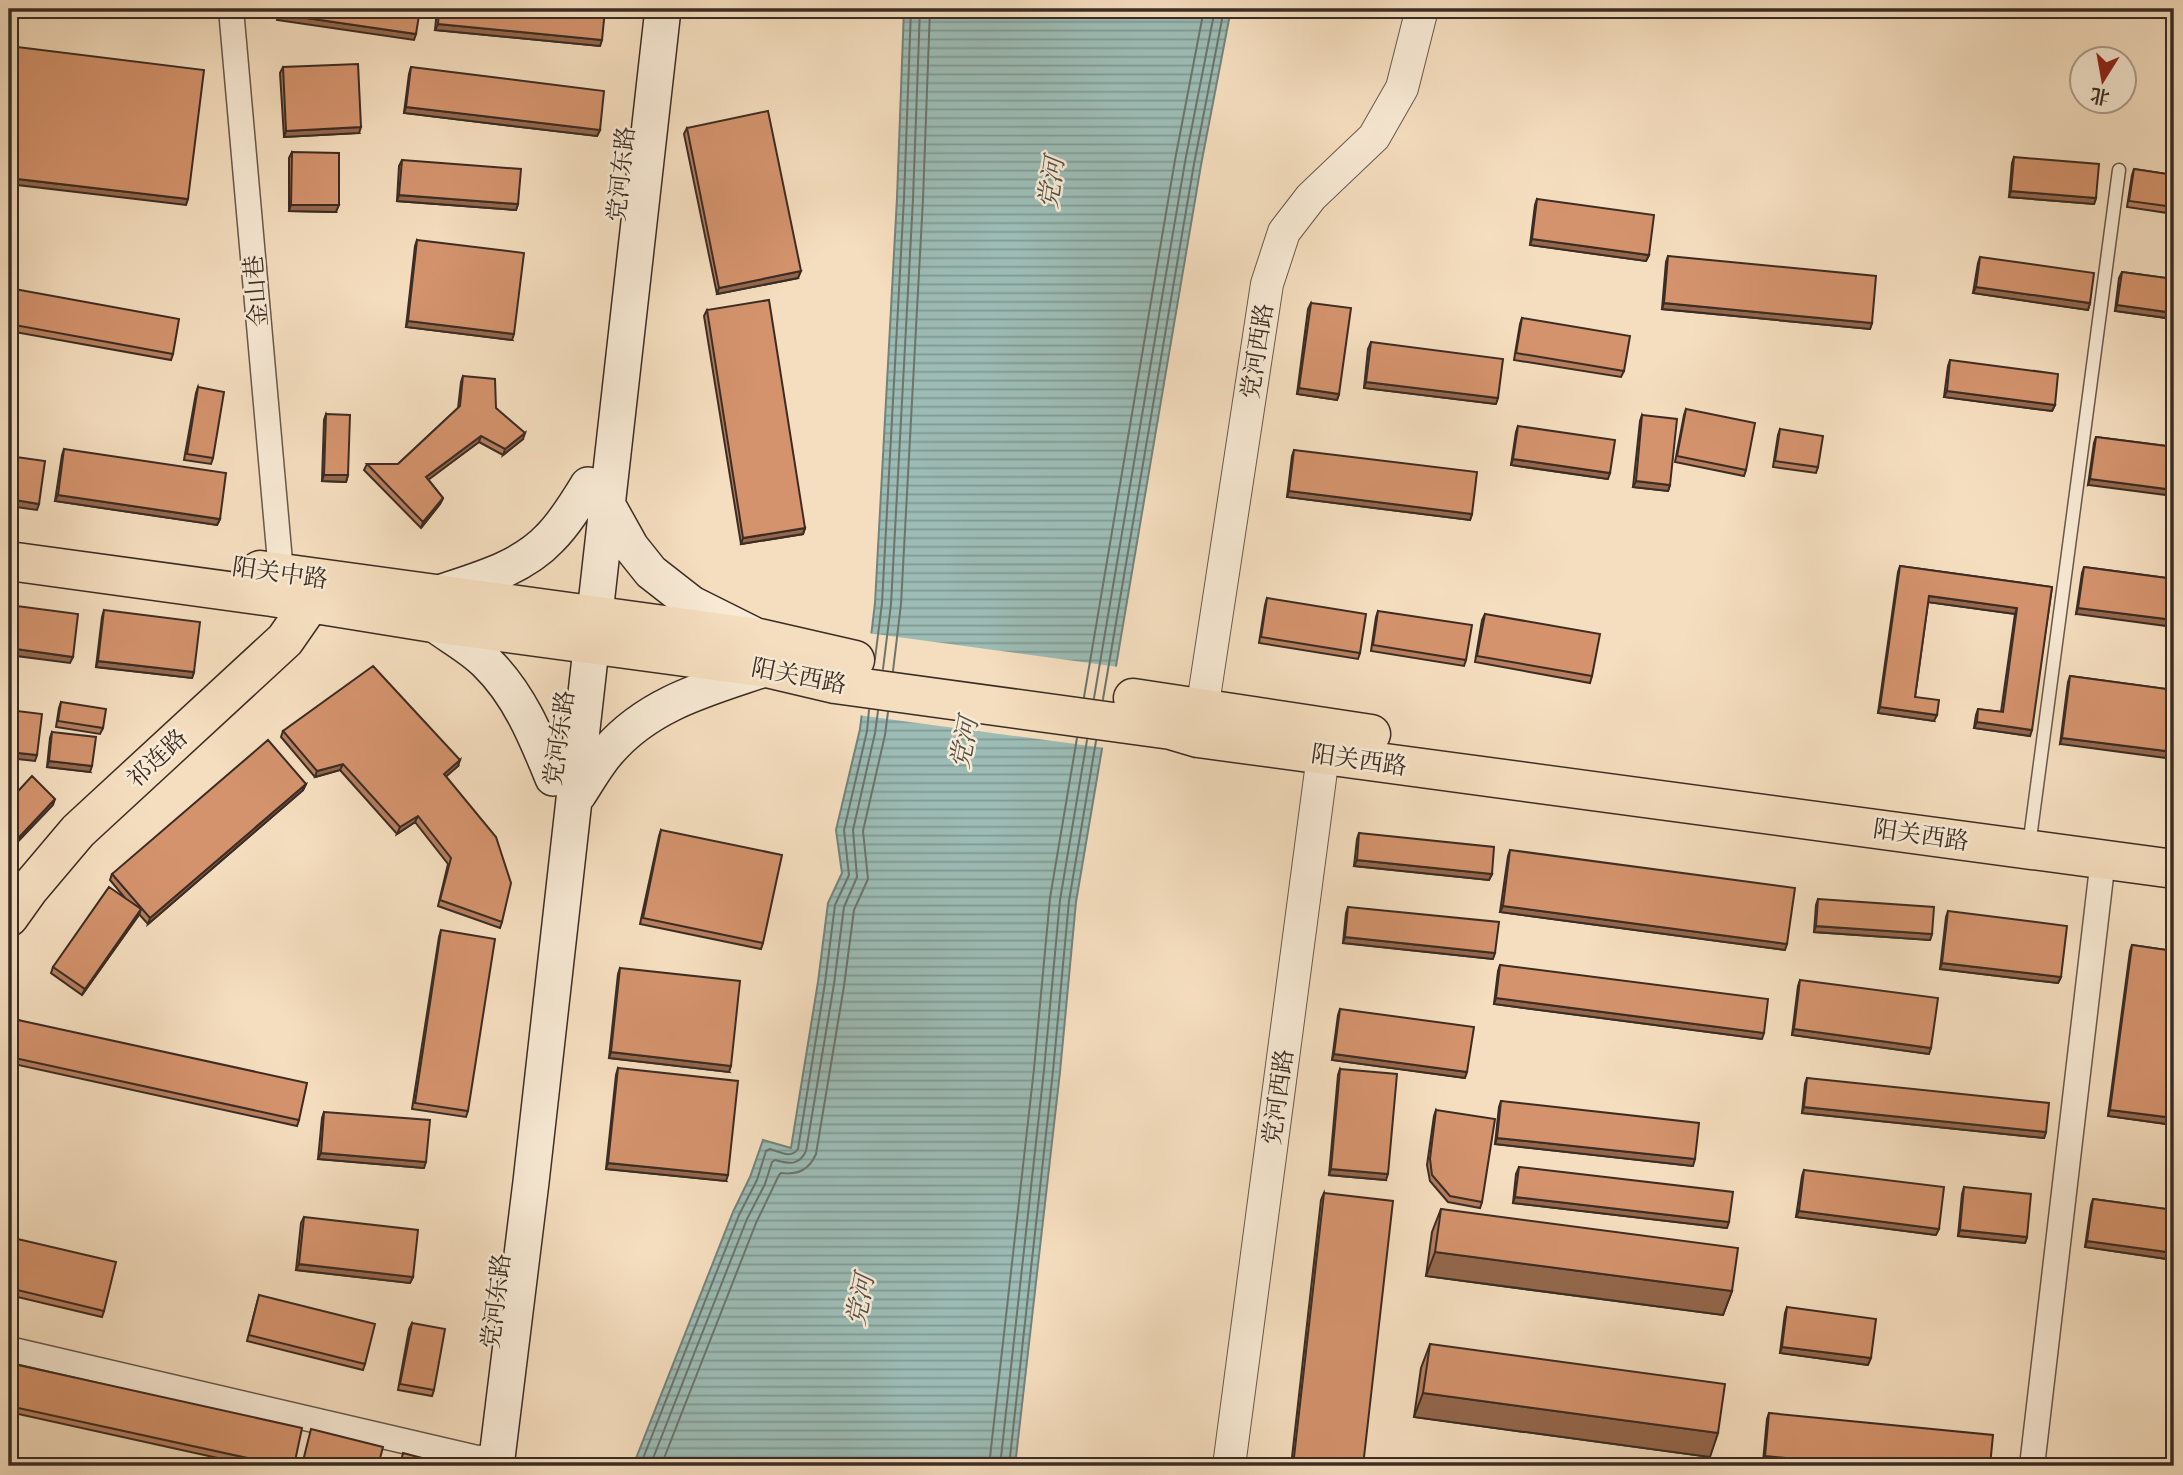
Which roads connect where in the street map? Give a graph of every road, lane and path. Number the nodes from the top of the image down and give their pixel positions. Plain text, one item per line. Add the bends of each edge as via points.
1 (230, 9) edge
2 (639, 9) edge
3 (663, 9) edge
4 (1422, 9) edge
5 (2119, 170) dead end
6 (598, 495) junction
7 (9, 536) edge
8 (9, 561) edge
9 (281, 573) junction
10 (310, 604) junction
11 (433, 609) junction
12 (571, 627) junction
13 (763, 653) junction
14 (1186, 720) junction
15 (1325, 742) junction
16 (564, 789) junction
17 (2030, 836) junction
18 (2174, 842) edge
19 (2103, 859) junction
20 (2174, 869) edge
21 (9, 917) edge
22 (9, 1349) edge
23 (486, 1462) edge
24 (1229, 1466) edge
25 (2032, 1466) edge

1 - 9 street, 金山巷
2 - 6 main road, 党河东路
3 - 6 main road
4 - 14 street, 党河西路 via 1402,89 1374,138 1311,197 1284,232 1267,284
5 - 17 lane
6 - 11 main road via 572,511 550,539 529,555
6 - 12 main road, 党河东路
6 - 13 main road via 651,572
7 - 9 highway, 阳关中路
8 - 10 highway, 阳关中路
9 - 11 highway, 阳关中路
10 - 11 highway, 阳关中路
10 - 21 highway, 祁连路 via 285,640 78,831
11 - 12 highway, 阳关中路
11 - 16 main road via 509,690
12 - 13 highway, 阳关西路
12 - 16 main road, 党河东路
13 - 14 highway, 阳关西路 via 837,671
13 - 16 main road via 642,718
14 - 15 highway, 阳关西路
15 - 17 highway, 阳关西路
15 - 24 street, 党河西路
16 - 23 main road, 党河东路
17 - 18 highway, 阳关西路
17 - 19 highway, 阳关西路
19 - 20 highway, 阳关西路
19 - 25 street
22 - 23 street

